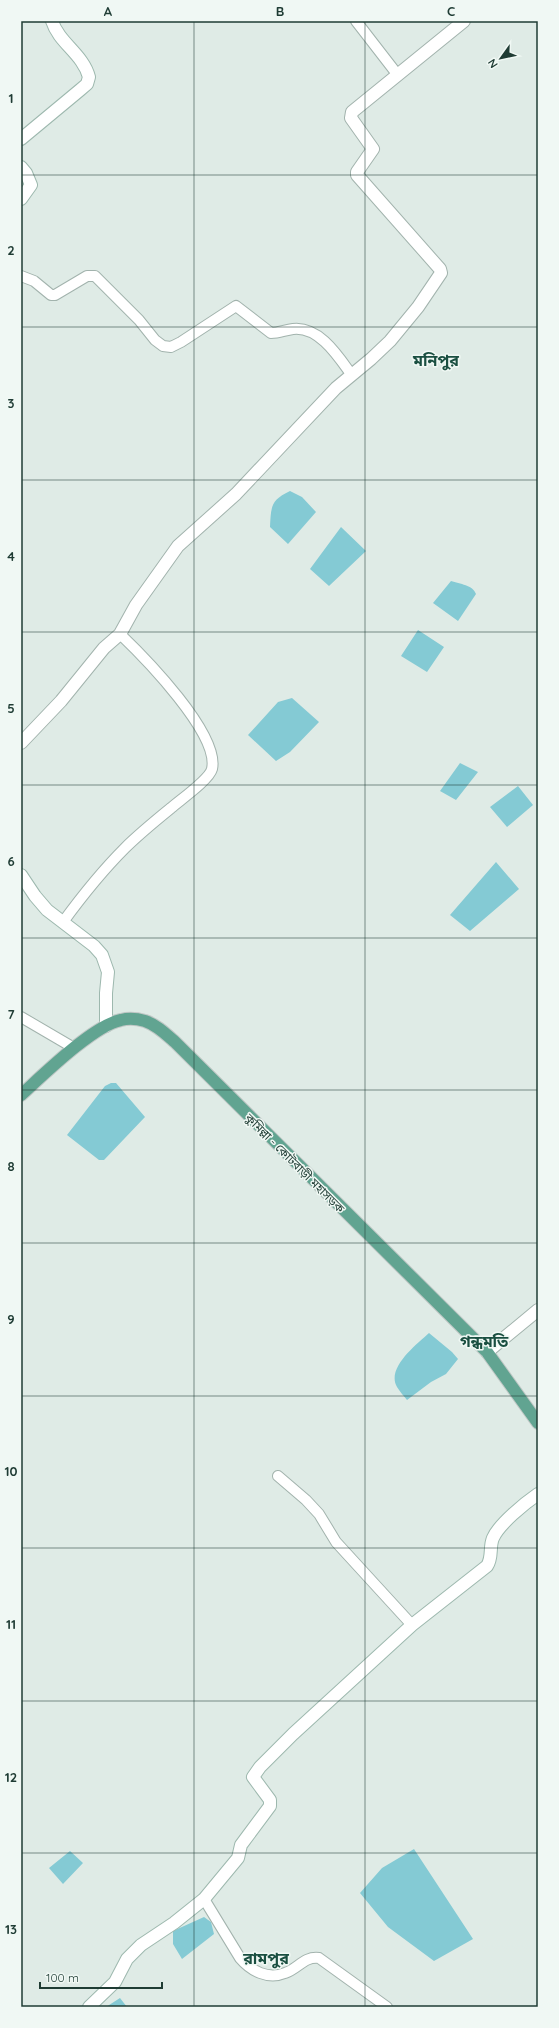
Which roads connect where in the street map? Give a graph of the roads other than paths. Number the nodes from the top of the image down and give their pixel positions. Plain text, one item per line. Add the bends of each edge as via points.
1 (52, 21) edge
2 (356, 21) edge
3 (464, 21) edge
4 (397, 74) junction
5 (21, 139) edge
6 (21, 167) edge
7 (21, 198) edge
8 (21, 276) edge
9 (351, 374) junction
10 (120, 634) junction
11 (21, 743) edge
12 (21, 875) edge
13 (63, 922) junction
14 (21, 1017) edge
15 (106, 1026) junction
16 (74, 1048) junction
17 (21, 1095) edge
18 (538, 1310) edge
19 (487, 1352) junction
20 (538, 1423) edge
21 (278, 1476) dead end
22 (538, 1494) edge
23 (412, 1625) junction
24 (204, 1899) junction
25 (89, 2007) edge
26 (387, 2007) edge

1 - 5 main road via 59,36 82,61 89,76 87,84
2 - 4 street
3 - 4 main road
4 - 9 main road via 352,112 351,118 373,149 356,174 441,273 418,308 390,341
6 - 7 main road via 31,186
8 - 9 street via 51,295 87,276 95,276 163,346 171,347 181,342 236,306 271,333 293,329 309,331 326,343
9 - 10 main road via 324,399 236,494 178,546 136,605
10 - 11 main road via 104,648 61,701
10 - 13 street via 193,716 212,759 212,770 125,847
12 - 13 main road via 47,910
13 - 15 main road via 94,946 106,964
14 - 16 street
15 - 16 main road, কুমিল্লা - কোটবাড়ী মহাসড়ক
15 - 19 main road, কুমিল্লা - কোটবাড়ী মহাসড়ক via 120,1020 135,1019 146,1021 163,1031
16 - 17 main road, কুমিল্লা - কোটবাড়ী মহাসড়ক
18 - 19 main road
19 - 20 main road, কুমিল্লা - কোটবাড়ী মহাসড়ক
21 - 23 street via 319,1514 336,1542
22 - 23 main road via 497,1531 491,1544 491,1558 487,1566
23 - 24 main road via 255,1772 255,1782 270,1800 269,1809 241,1845 238,1858
24 - 25 main road via 141,1945 128,1959 115,1982
24 - 26 street via 247,1967 271,1975 286,1973 308,1959 319,1958

